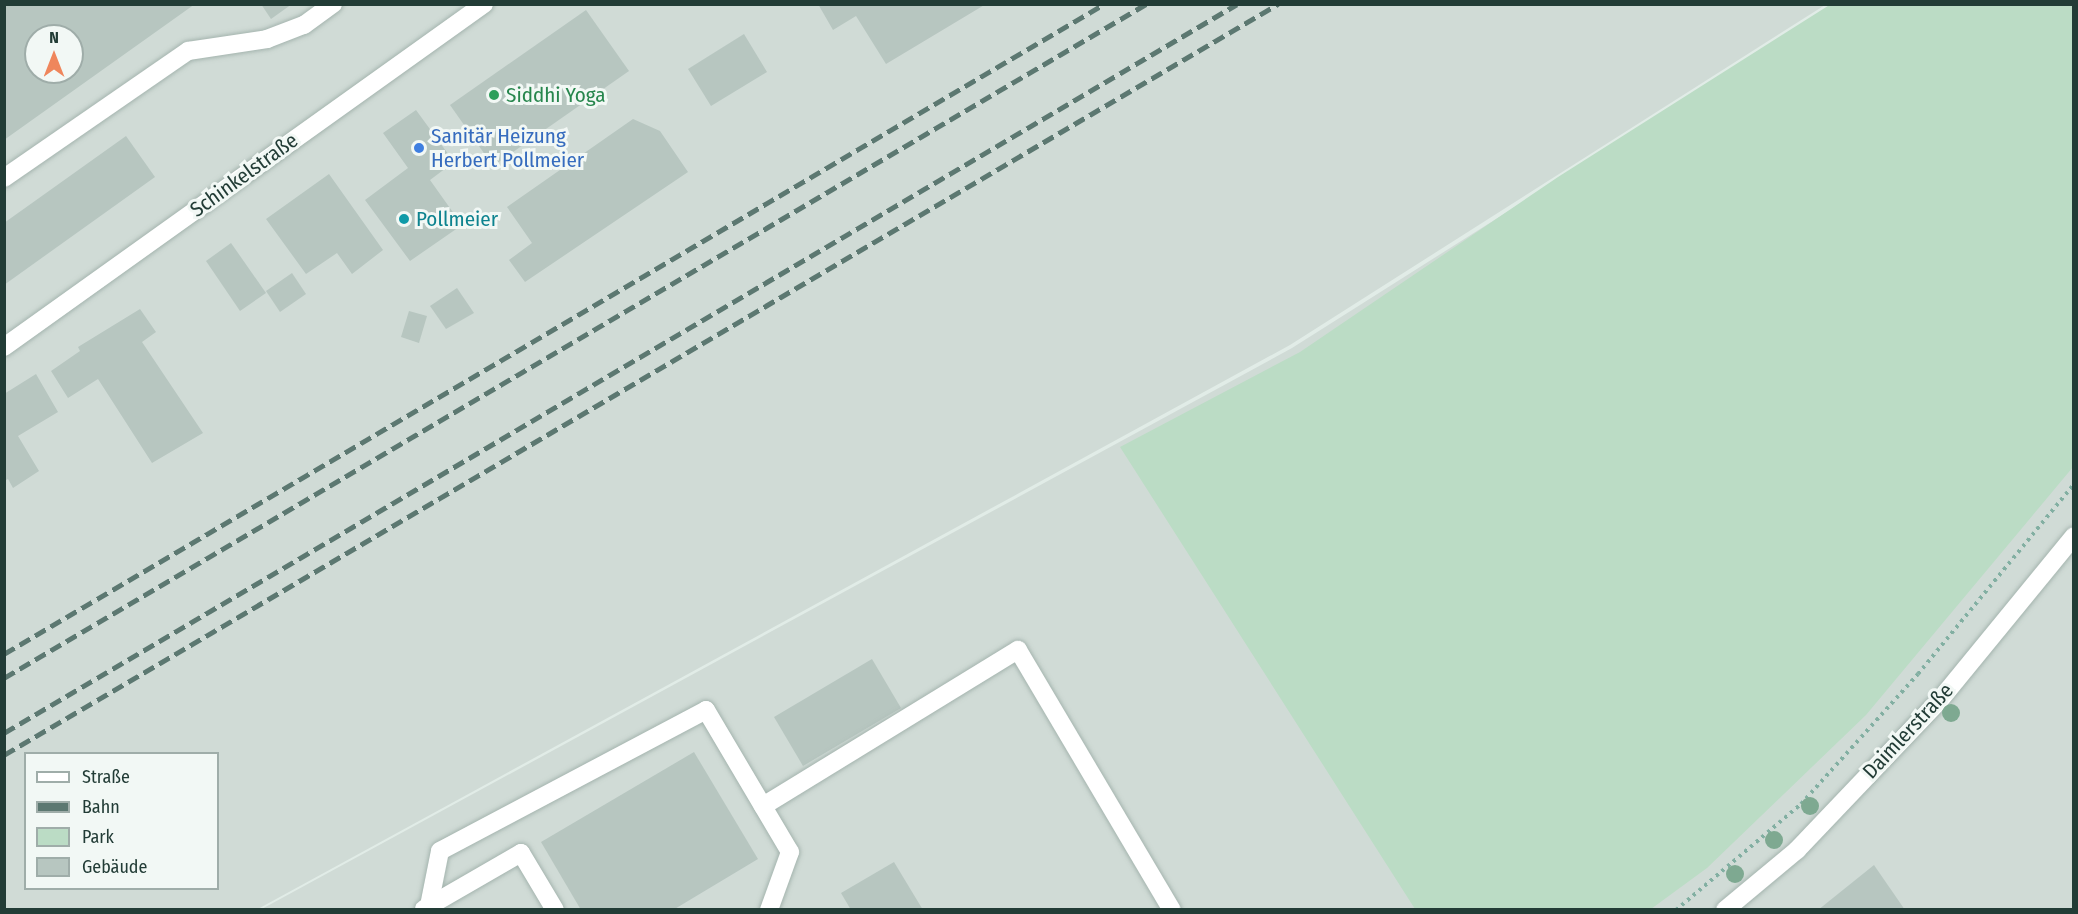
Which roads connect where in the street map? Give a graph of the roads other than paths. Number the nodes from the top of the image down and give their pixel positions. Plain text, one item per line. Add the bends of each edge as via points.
1 (333, 4) edge
2 (484, 4) edge
3 (4, 178) edge
4 (4, 347) edge
5 (2073, 536) edge
6 (763, 806) junction
7 (426, 908) edge
8 (555, 909) edge
9 (769, 909) edge
10 (1172, 909) edge
11 (1725, 909) edge

1 - 3 street via 303,25 267,39 188,51
2 - 4 street, Schinkelstraße
5 - 11 street, Daimlerstraße via 1939,701 1797,850
6 - 7 street via 706,710 440,851
6 - 9 street via 790,852
6 - 10 street via 1018,650
7 - 8 street via 521,853

